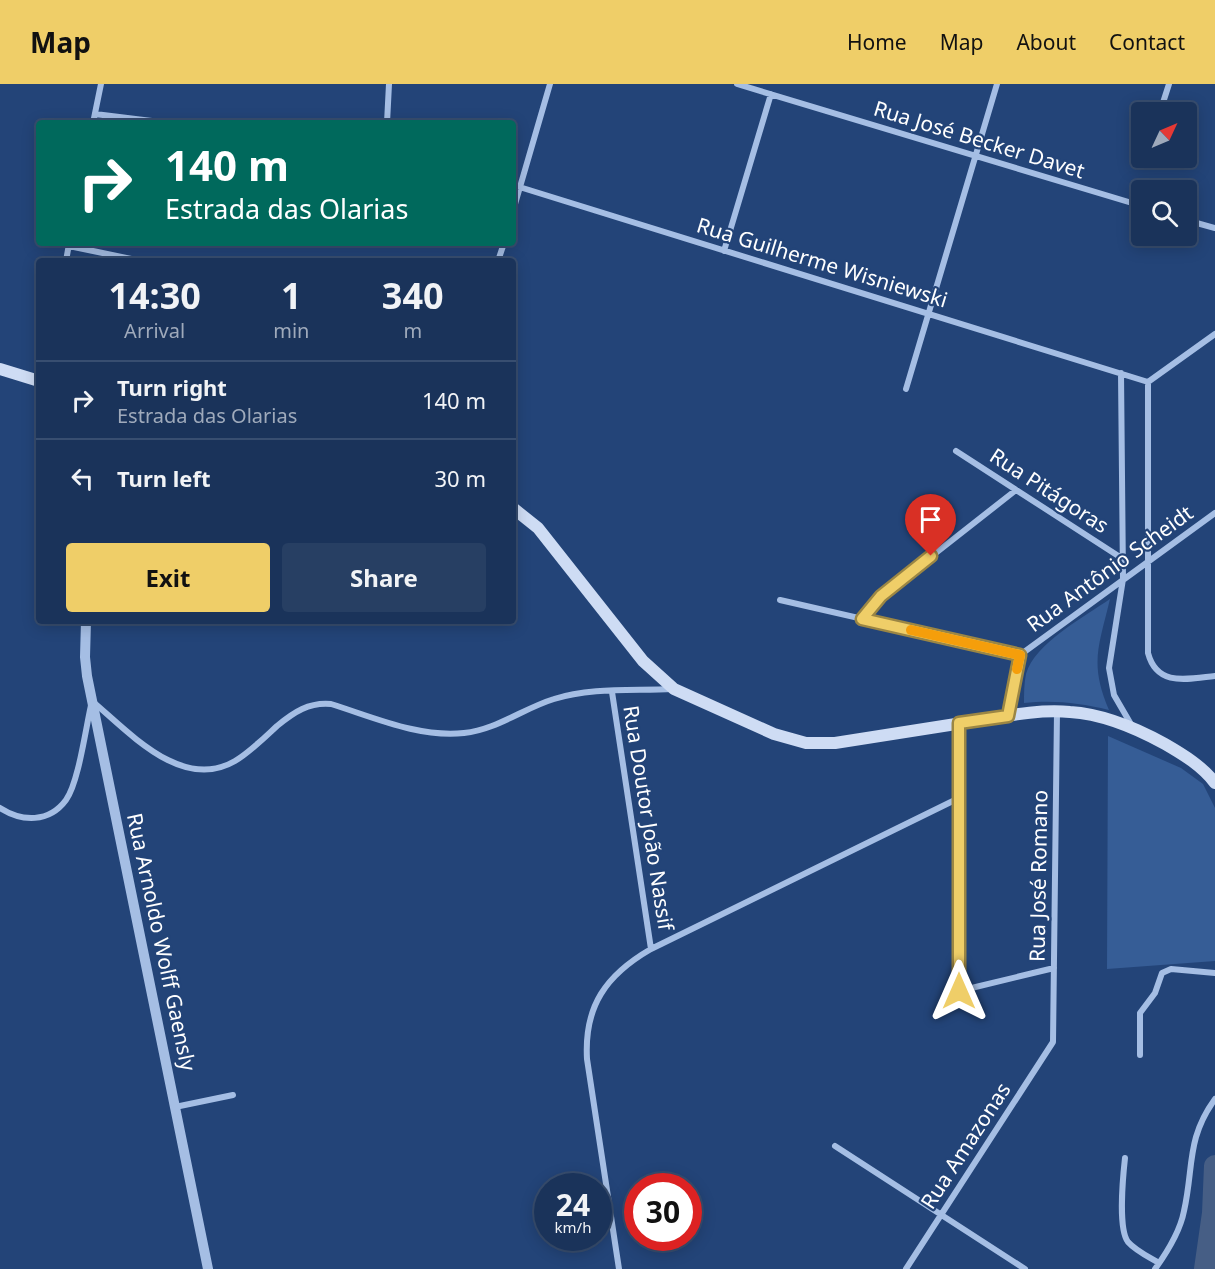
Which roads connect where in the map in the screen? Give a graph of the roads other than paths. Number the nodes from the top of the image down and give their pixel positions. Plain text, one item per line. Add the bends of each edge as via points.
1 (100, 84) edge
2 (389, 84) edge
3 (550, 84) edge
4 (737, 84) edge
5 (998, 84) edge
6 (1169, 84) edge
7 (771, 94) junction
8 (1163, 102) edge
9 (95, 114) junction
10 (94, 120) edge
11 (144, 120) edge
12 (387, 120) edge
13 (976, 156) junction
14 (516, 186) edge
15 (1131, 203) edge
16 (1197, 223) edge
17 (1215, 228) edge
18 (77, 246) edge
19 (724, 251) junction
20 (128, 258) edge
21 (928, 314) junction
22 (1215, 334) edge
23 (0, 369) edge
24 (1120, 373) junction
25 (36, 380) edge
26 (1148, 382) junction
27 (906, 389) dead end
28 (956, 451) dead end
29 (1016, 490) junction
30 (516, 510) edge
31 (1215, 513) edge
32 (1123, 559) junction
33 (1148, 562) junction
34 (1124, 579) junction
35 (780, 600) dead end
36 (862, 619) junction
37 (86, 624) edge
38 (1020, 655) junction
39 (1215, 676) edge
40 (674, 689) junction
41 (612, 692) junction
42 (92, 701) junction
43 (1057, 711) junction
44 (1008, 716) junction
45 (959, 723) junction
46 (1135, 729) junction
47 (1215, 783) edge
48 (959, 798) junction
49 (0, 808) edge
50 (651, 949) junction
51 (1054, 968) junction
52 (1215, 973) edge
53 (1053, 1042) joint
54 (1140, 1055) dead end
55 (233, 1095) dead end
56 (1215, 1099) edge
57 (175, 1107) junction
58 (835, 1146) dead end
59 (1125, 1158) dead end
60 (941, 1215) junction
61 (1157, 1266) edge
62 (208, 1269) edge
63 (619, 1269) edge
64 (906, 1269) edge
65 (1025, 1269) edge

1 - 9 street
2 - 12 street
3 - 14 street
4 - 7 street, Rua José Becker Davet
5 - 13 street
6 - 8 street
7 - 13 street, Rua José Becker Davet
7 - 19 street
9 - 10 street
9 - 11 street
13 - 15 street, Rua José Becker Davet
13 - 21 street
14 - 19 street, Rua Guilherme Wisniewski
16 - 17 street
18 - 20 street
19 - 21 street, Rua Guilherme Wisniewski
21 - 24 street, Rua Guilherme Wisniewski
21 - 27 street
22 - 26 street
23 - 25 main road
24 - 26 street, Rua Guilherme Wisniewski
24 - 32 street
26 - 33 street
28 - 29 street, Rua Pitágoras
29 - 32 street, Rua Pitágoras
29 - 36 street via 881,596
30 - 40 main road via 538,528 643,661
31 - 33 street, Rua Antônio Scheidt
32 - 34 street
33 - 34 street, Rua Antônio Scheidt
33 - 39 street via 1151,663 1156,670 1175,678
34 - 38 street, Rua Antônio Scheidt
34 - 46 street via 1109,669 1114,695
35 - 36 street, Rua Antônio Scheidt
36 - 38 street, Rua Antônio Scheidt
37 - 42 street, Rua Arnoldo Wolff Gaensly via 85,657
38 - 44 street
40 - 41 street
40 - 45 main road via 774,734 806,743 835,743
41 - 42 street via 555,698 486,728 457,734 423,731 320,703 286,718 235,761 206,771 164,759
41 - 50 street, Rua Doutor João Nassif
42 - 49 street via 72,788 65,801 38,818 23,819
42 - 57 street, Rua Arnoldo Wolff Gaensly
43 - 44 main road
43 - 46 main road via 1088,714
43 - 51 street, Rua José Romano
44 - 45 main road
45 - 48 street
46 - 47 main road via 1191,760
48 - 50 street
48 - 51 street via 959,991
50 - 63 street via 616,973 603,990 593,1009 586,1042
51 - 53 street, Rua José Romano
52 - 54 street via 1171,969 1162,972 1155,993 1140,1012
53 - 60 street, Rua Amazonas
55 - 57 street
56 - 61 street via 1194,1140 1184,1213 1171,1246
57 - 62 street, Rua Arnoldo Wolff Gaensly
58 - 60 street
59 - 61 street via 1125,1237
60 - 64 street, Rua Amazonas
60 - 65 street

